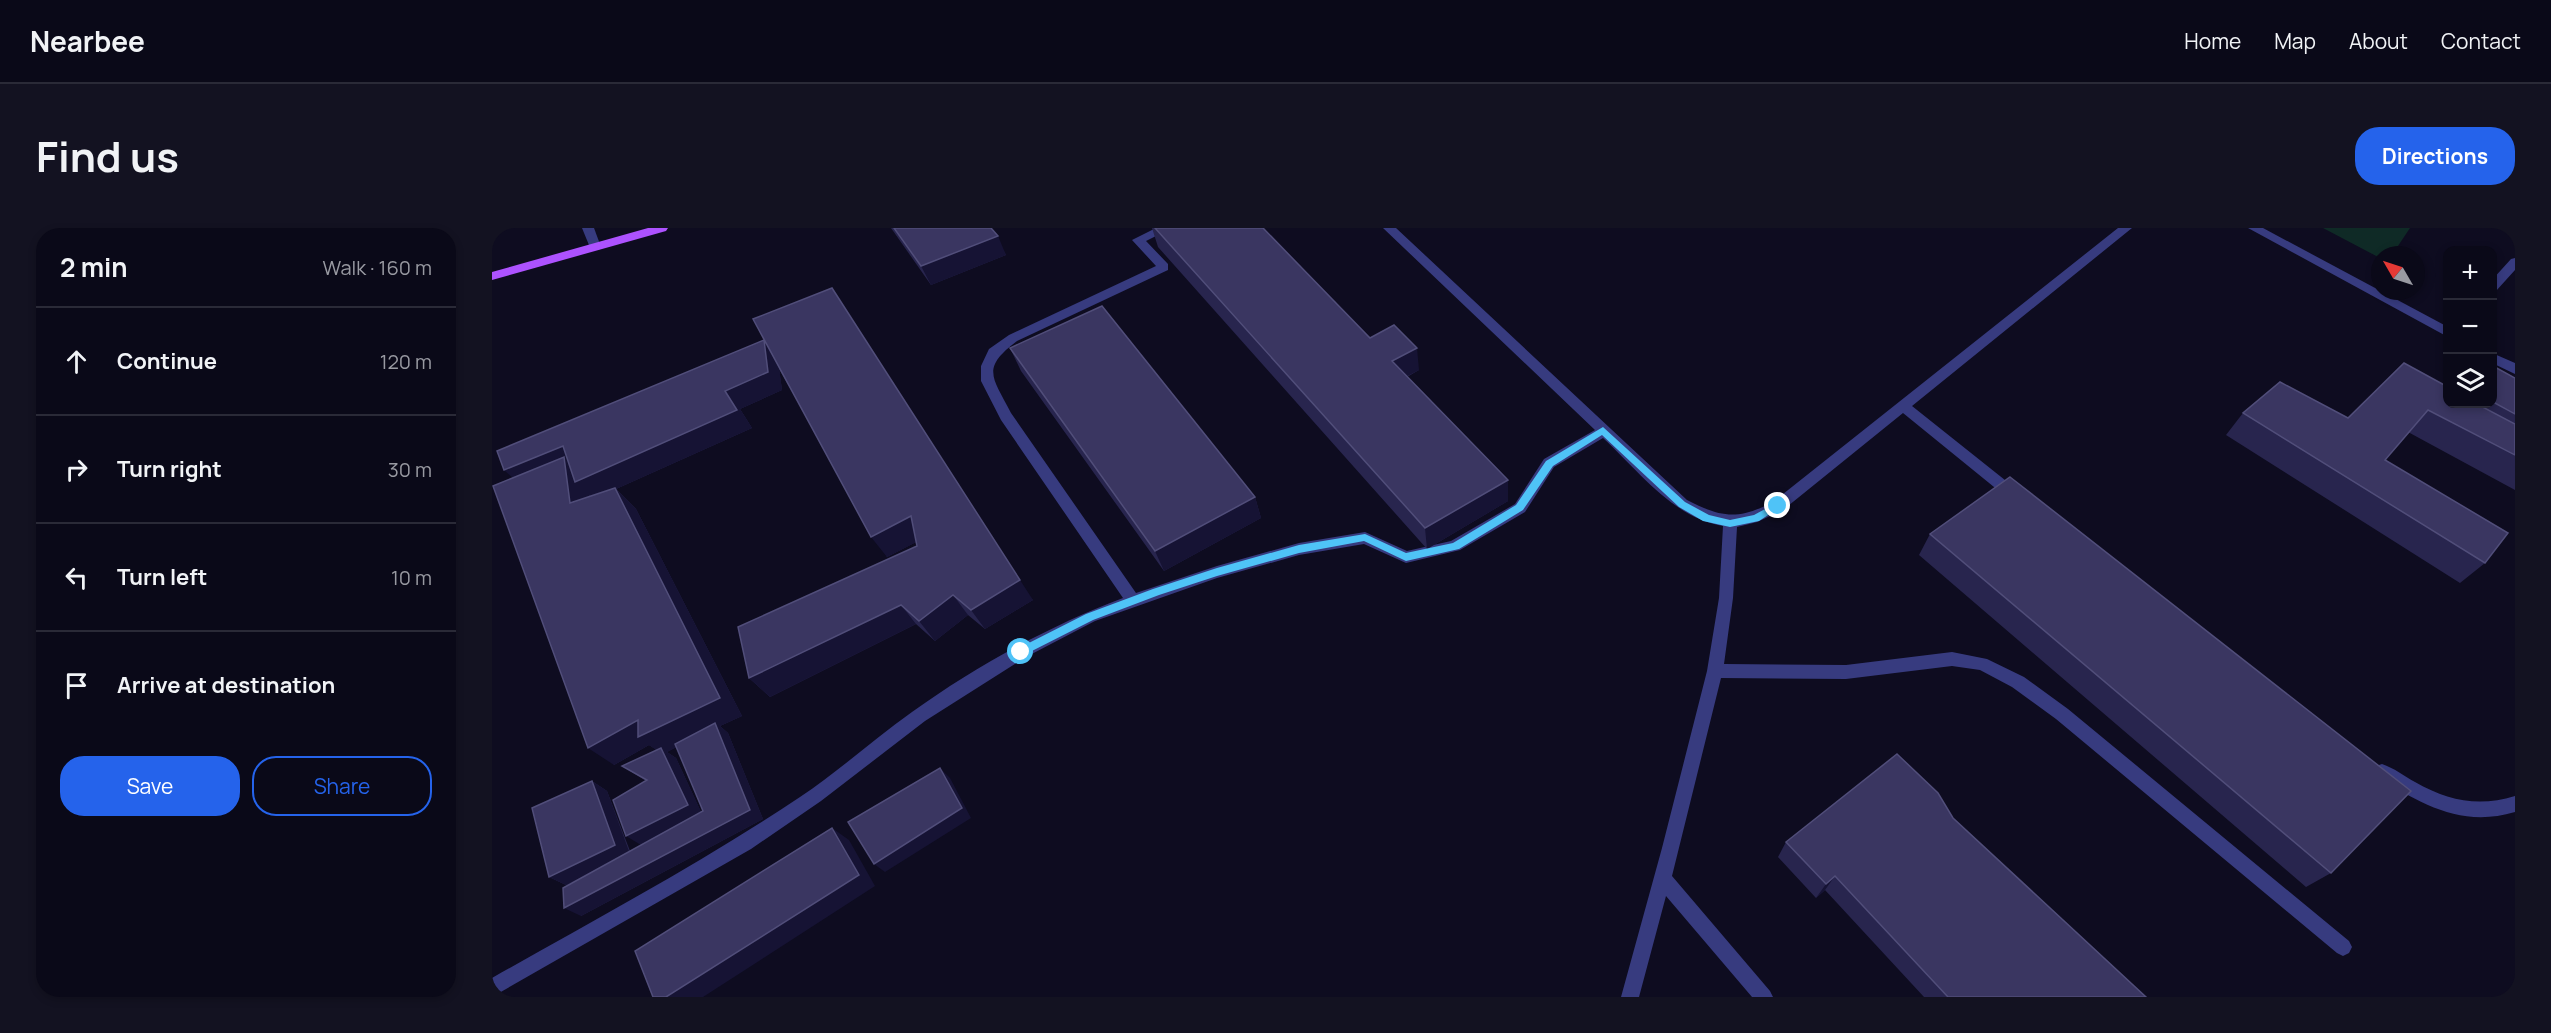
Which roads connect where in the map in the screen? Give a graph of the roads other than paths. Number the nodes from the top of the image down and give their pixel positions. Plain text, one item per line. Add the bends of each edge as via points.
1 (588, 228) edge
2 (662, 228) edge
3 (1166, 228) edge
4 (1389, 228) edge
5 (2126, 228) edge
6 (2254, 228) edge
7 (595, 247) junction
8 (2515, 262) edge
9 (492, 276) edge
10 (2497, 283) edge
11 (2443, 330) edge
12 (2497, 359) edge
13 (2515, 369) edge
14 (1902, 405) junction
15 (1603, 430) junction
16 (2031, 508) edge
17 (1730, 524) junction
18 (1133, 601) junction
19 (1715, 671) junction
20 (2370, 764) edge
21 (2515, 804) edge
22 (1663, 879) junction
23 (2343, 947) dead end
24 (492, 988) edge
25 (1630, 997) edge
26 (1764, 997) edge

1 - 7 street
2 - 7 main road
3 - 18 street via 1138,240 1164,267 1013,338 994,352 987,366 988,381 1006,416
4 - 15 street
5 - 14 street
6 - 11 street
7 - 9 main road
8 - 10 street
12 - 13 street
14 - 16 street
14 - 17 street via 1778,506 1756,518
15 - 17 street via 1682,504 1707,518
15 - 18 street via 1549,463 1520,508 1455,546 1406,557 1365,538 1299,549
17 - 19 street via 1726,598
18 - 24 street via 1090,617 1011,657 919,716 815,796 745,843
19 - 22 street
19 - 23 street via 1846,672 1952,659 1982,664 2018,682 2062,714
20 - 21 street via 2424,796 2467,812 2500,811
22 - 25 street
22 - 26 street

